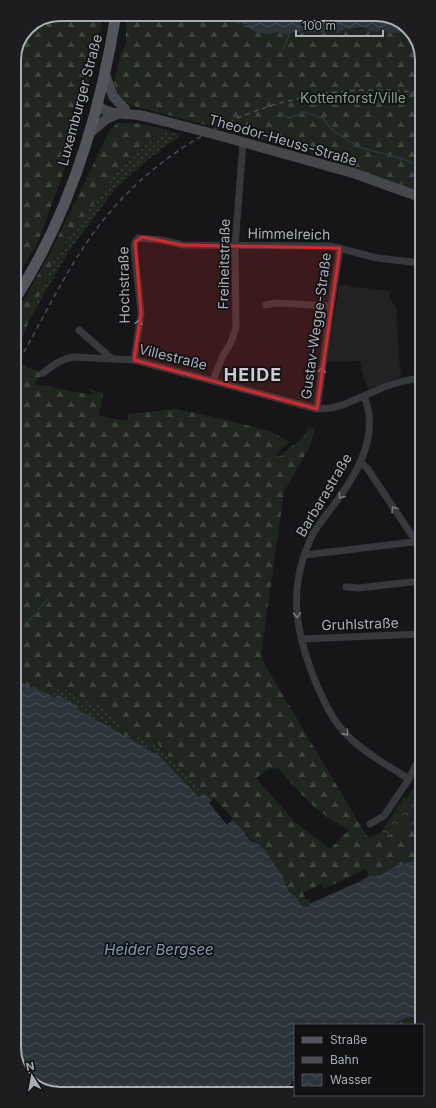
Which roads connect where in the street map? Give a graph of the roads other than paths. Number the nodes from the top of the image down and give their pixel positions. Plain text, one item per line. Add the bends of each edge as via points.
1 (115, 21) edge
2 (105, 74) junction
3 (97, 105) junction
4 (121, 112) junction
5 (90, 133) junction
6 (243, 143) junction
7 (415, 194) edge
8 (142, 238) joint
9 (235, 246) junction
10 (340, 248) junction
11 (415, 262) edge
12 (21, 288) edge
13 (266, 305) dead end
14 (331, 306) junction
15 (79, 330) dead end
16 (111, 358) junction
17 (134, 360) junction
18 (43, 373) dead end
19 (415, 379) edge
20 (212, 380) junction
21 (364, 396) junction
22 (317, 409) junction
23 (361, 463) junction
24 (415, 539) edge
25 (415, 542) edge
26 (305, 555) junction
27 (415, 582) edge
28 (346, 587) dead end
29 (415, 634) edge
30 (301, 639) junction
31 (415, 767) edge
32 (409, 779) junction
33 (370, 824) dead end

1 - 2 main road, Luxemburger Straße
2 - 3 main road, Luxemburger Straße
2 - 4 main road
3 - 4 main road, Theodor-Heuss-Straße via 107,112
3 - 5 main road, Luxemburger Straße
4 - 5 main road via 106,119
4 - 6 main road, Theodor-Heuss-Straße, bridge
5 - 12 main road, Luxemburger Straße via 67,200
6 - 7 main road, Theodor-Heuss-Straße
6 - 9 street, Freiheitstraße
8 - 9 street, Himmelreich via 183,245
17 -> 8 street, Hochstraße via 141,313 134,247 138,238
9 - 10 street, Himmelreich
9 - 20 street, Freiheitstraße via 236,327
10 - 11 street, Himmelreich via 377,258
10 - 14 street, Gustav-Wegge-Straße
13 - 14 street via 276,303
22 -> 14 street, Gustav-Wegge-Straße
15 - 16 street
16 - 17 street, Villestraße
16 - 18 street, Villestraße via 72,357 64,359
17 - 20 street, Villestraße
19 - 21 street via 390,385
20 - 22 street, Villestraße
21 - 22 street via 331,408
21 - 23 street, Barbarastraße via 368,405 369,431
24 -> 23 street
23 -> 26 street, Barbarastraße via 348,486 318,526
25 - 26 street
26 -> 30 street, Barbarastraße via 297,586
27 - 28 street
29 - 30 street, Gruhlstraße
30 -> 32 street, Barbarastraße via 320,692 338,725 367,752
31 - 32 street
32 - 33 street via 384,816

